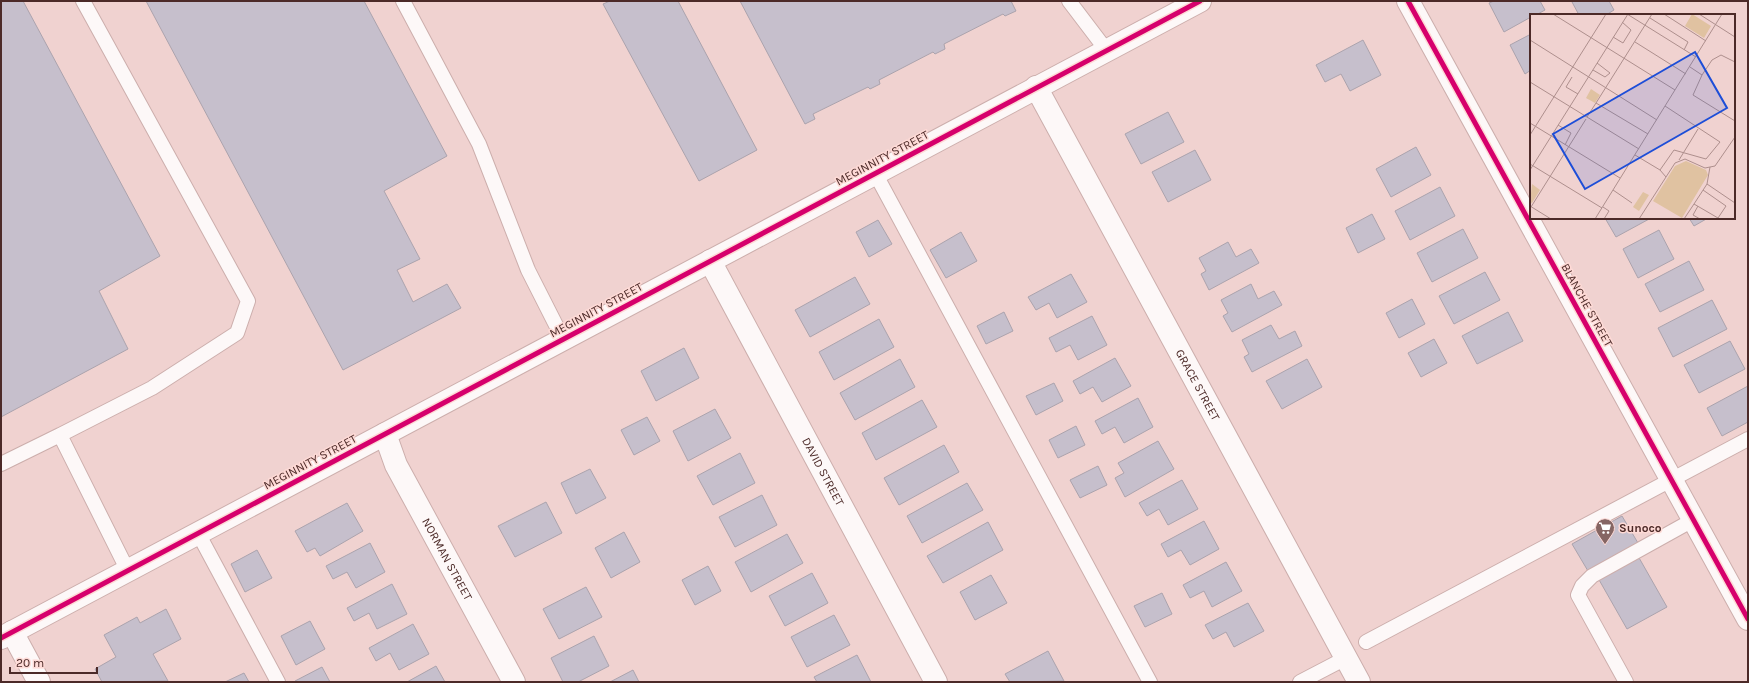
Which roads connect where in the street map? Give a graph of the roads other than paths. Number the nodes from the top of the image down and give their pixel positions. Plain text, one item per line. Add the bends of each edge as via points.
1 (83, 1) edge
2 (403, 1) edge
3 (1069, 1) edge
4 (1200, 1) edge
5 (1408, 1) edge
6 (1107, 51) junction
7 (1036, 87) junction
8 (875, 173) junction
9 (710, 261) junction
10 (563, 339) junction
11 (385, 434) junction
12 (60, 435) junction
13 (1748, 438) edge
14 (1, 464) edge
15 (1671, 479) junction
16 (1694, 520) junction
17 (198, 533) junction
18 (128, 571) junction
19 (1748, 619) edge
20 (6, 635) edge
21 (1366, 642) dead end
22 (1346, 658) junction
23 (39, 682) edge
24 (278, 682) edge
25 (514, 682) edge
26 (936, 682) edge
27 (1150, 682) edge
28 (1300, 682) edge
29 (1358, 682) edge
30 (1626, 682) edge

1 - 12 lane via 248,301 237,333 152,388
2 - 10 lane via 479,144 528,270
3 - 6 lane
4 - 6 street, MEGINNITY STREET
5 - 15 street, BLANCHE STREET
6 - 7 street, MEGINNITY STREET
7 - 8 street, MEGINNITY STREET
7 - 22 street, GRACE STREET
8 - 9 street, MEGINNITY STREET
8 - 27 lane
9 - 10 street, MEGINNITY STREET
9 - 26 street, DAVID STREET
10 - 11 street, MEGINNITY STREET
11 - 17 street, MEGINNITY STREET
11 - 25 street, NORMAN STREET via 396,465
12 - 14 lane
12 - 18 lane
13 - 15 lane
15 - 16 street, BLANCHE STREET
15 - 21 lane
16 - 19 street, BLANCHE STREET
16 - 30 lane via 1592,576 1582,586 1578,595
17 - 18 street, MEGINNITY STREET
17 - 24 lane
18 - 20 street, MEGINNITY STREET
20 - 23 street
22 - 28 lane
22 - 29 street, GRACE STREET

